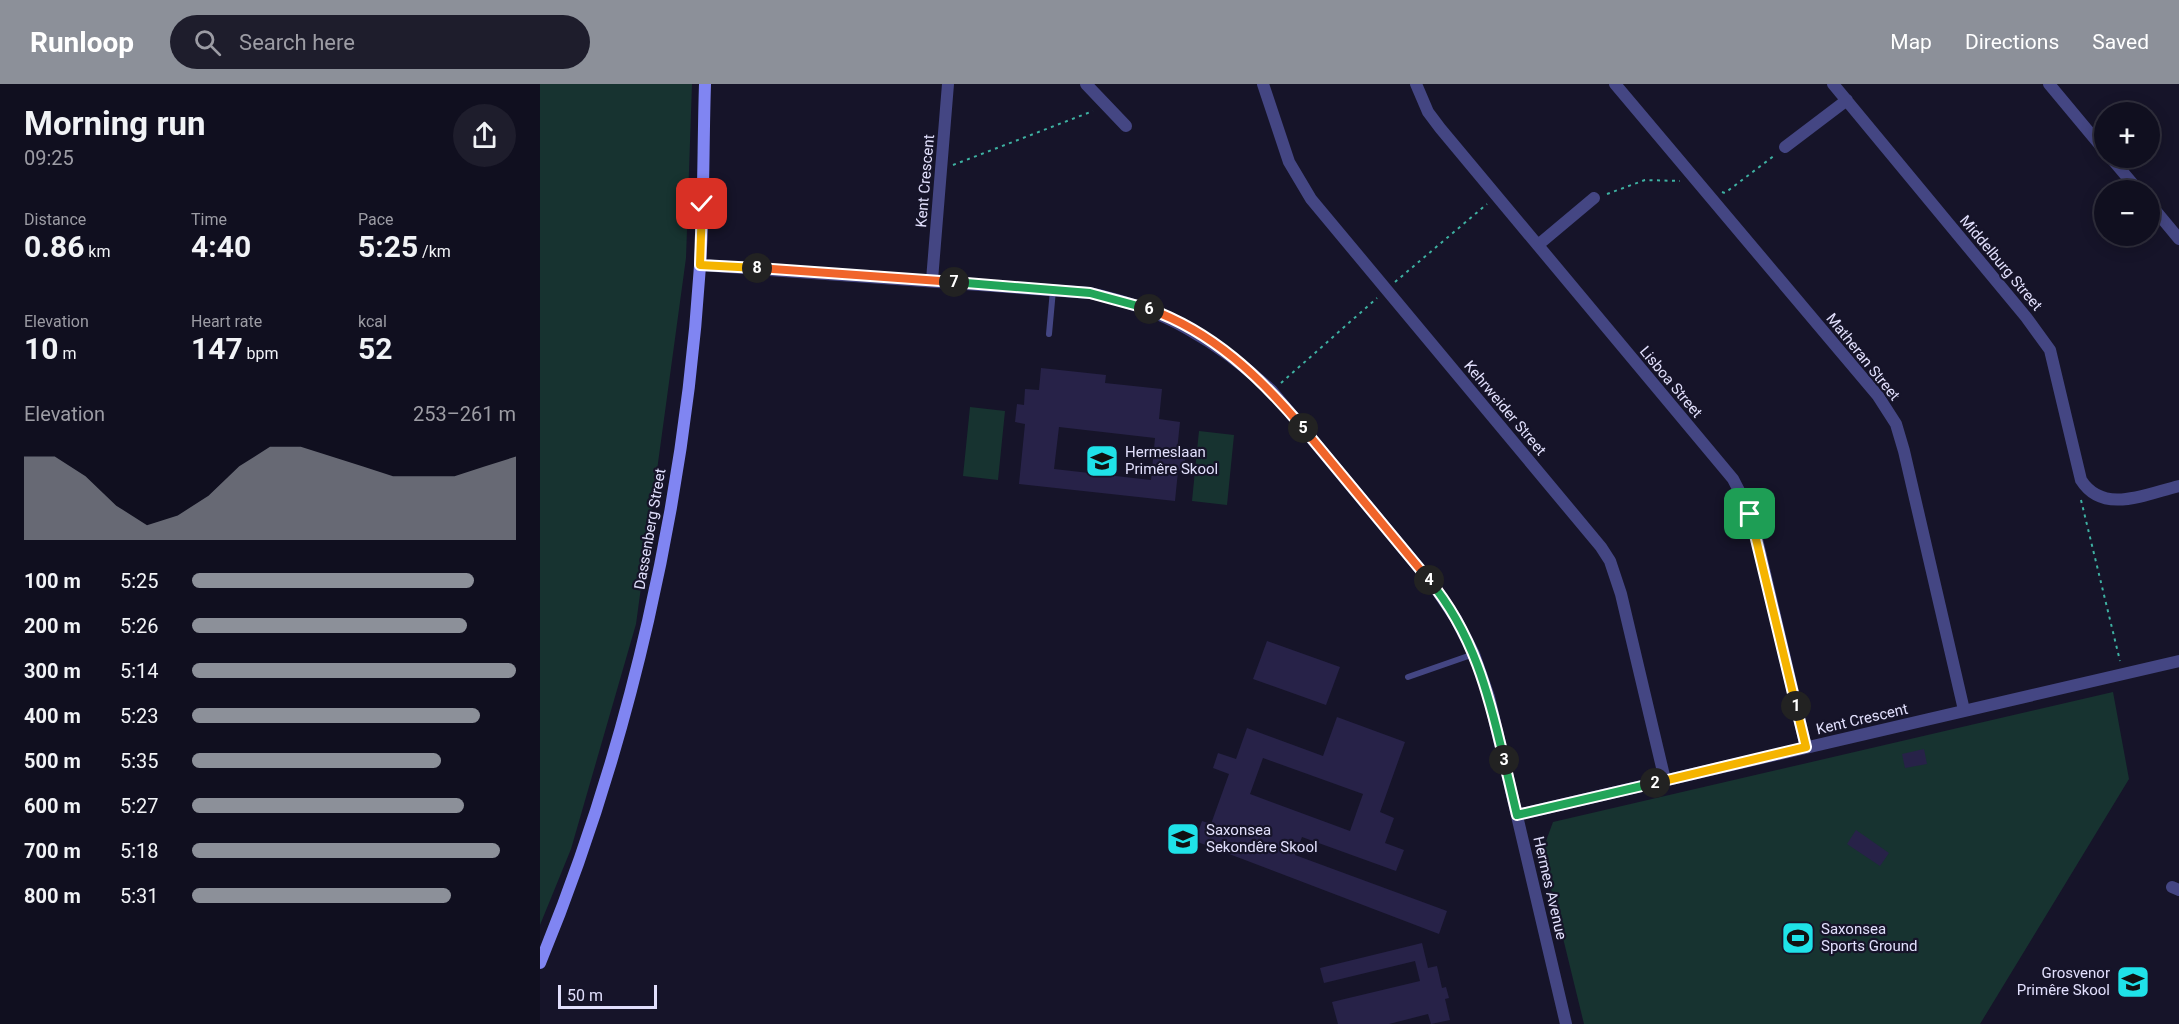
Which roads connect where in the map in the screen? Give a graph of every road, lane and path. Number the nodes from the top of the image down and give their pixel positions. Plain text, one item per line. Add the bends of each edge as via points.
1 (705, 84) edge
2 (948, 84) edge
3 (1086, 84) edge
4 (1263, 84) edge
5 (1416, 84) edge
6 (1615, 84) edge
7 (1833, 84) edge
8 (2049, 84) edge
9 (1847, 100) junction
10 (1108, 105) junction
11 (1126, 126) dead end
12 (2094, 138) edge
13 (1785, 147) dead end
14 (941, 165) junction
15 (2119, 168) edge
16 (2130, 180) edge
17 (1594, 198) dead end
18 (2160, 216) edge
19 (2179, 239) edge
20 (1538, 246) junction
21 (700, 265) junction
22 (932, 280) junction
23 (1053, 289) junction
24 (1049, 334) dead end
25 (2179, 486) edge
26 (2088, 492) junction
27 (1474, 654) junction
28 (2179, 661) edge
29 (2124, 674) junction
30 (1408, 677) dead end
31 (1964, 710) junction
32 (1806, 747) junction
33 (1665, 780) junction
34 (1517, 815) junction
35 (540, 963) edge
36 (1566, 1024) edge

1 - 21 main road, Dassenberg Street
2 - 14 street, Kent Crescent
3 - 10 street
4 - 33 street, Kehrweider Street via 1289,162 1311,199 1610,561
5 - 20 street, Lisboa Street via 1440,128
6 - 31 street, Matheran Street via 1891,417 1904,451
7 - 9 street, Middelburg Street
8 - 12 street
9 - 13 street
9 - 26 street, Middelburg Street via 2033,324 2050,350 2081,480
10 - 11 street
10 - 14 path via 959,164
14 - 22 street, Kent Crescent
15 - 16 street
17 - 20 street
18 - 19 street
20 - 32 street, Lisboa Street via 1742,496 1750,514
21 - 22 street, Hermes Avenue
21 - 35 main road, Dassenberg Street via 674,486 651,605 604,785
22 - 23 street, Hermes Avenue
23 - 24 lane
23 - 27 street, Hermes Avenue via 1090,293 1155,311 1204,337 1249,370 1272,391 1434,586
25 - 26 street via 2120,500
26 - 29 path via 2080,501
27 - 30 lane
27 - 34 street, Hermes Avenue via 1489,697
28 - 29 street, Kent Crescent
29 - 31 street, Kent Crescent
31 - 32 street, Kent Crescent
32 - 33 street, Kent Crescent
33 - 34 street, Kent Crescent
34 - 36 street, Hermes Avenue

